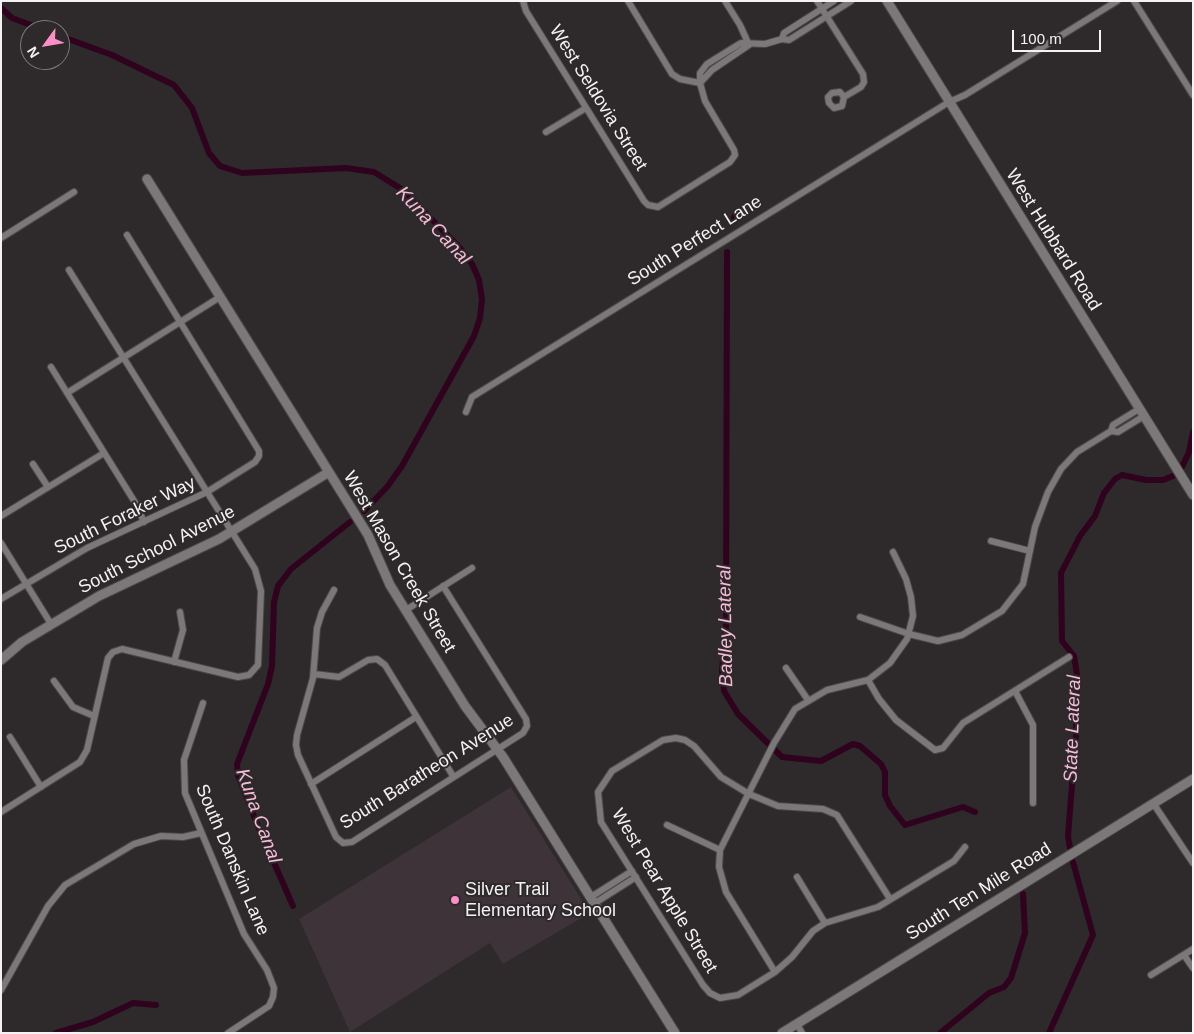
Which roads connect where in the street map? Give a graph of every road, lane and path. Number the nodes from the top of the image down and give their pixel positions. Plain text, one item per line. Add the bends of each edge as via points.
1 (523, 1) edge
2 (628, 1) edge
3 (725, 1) edge
4 (817, 1) edge
5 (834, 1) edge
6 (851, 1) edge
7 (887, 1) edge
8 (1117, 1) edge
9 (1134, 1) edge
10 (822, 9) junction
11 (826, 17) junction
12 (782, 39) junction
13 (748, 45) junction
14 (700, 82) junction
15 (1193, 95) edge
16 (844, 97) dead end
17 (949, 102) junction
18 (586, 108) junction
19 (546, 132) dead end
20 (148, 179) dead end
21 (74, 192) dead end
22 (127, 234) dead end
23 (1, 238) edge
24 (69, 270) dead end
25 (220, 297) junction
26 (180, 322) junction
27 (124, 357) junction
28 (51, 367) dead end
29 (67, 393) junction
30 (466, 412) dead end
31 (1141, 413) junction
32 (104, 453) junction
33 (33, 464) dead end
34 (329, 472) junction
35 (48, 487) junction
36 (207, 492) junction
37 (1193, 495) edge
38 (1, 516) edge
39 (144, 522) junction
40 (232, 531) junction
41 (991, 541) dead end
42 (1, 543) edge
43 (1030, 551) junction
44 (893, 552) dead end
45 (472, 568) dead end
46 (27, 584) junction
47 (443, 586) junction
48 (334, 590) dead end
49 (1, 599) edge
50 (406, 610) junction
51 (180, 612) dead end
52 (860, 617) dead end
53 (52, 624) junction
54 (909, 634) junction
55 (1069, 657) dead end
56 (1, 660) edge
57 (174, 662) junction
58 (786, 668) dead end
59 (314, 674) junction
60 (868, 680) junction
61 (54, 681) dead end
62 (1015, 691) junction
63 (808, 700) junction
64 (203, 703) dead end
65 (94, 716) junction
66 (416, 717) junction
67 (10, 737) dead end
68 (497, 749) junction
69 (453, 776) junction
70 (1193, 778) edge
71 (311, 784) junction
72 (41, 787) junction
73 (749, 794) junction
74 (1033, 802) dead end
75 (1154, 803) junction
76 (1, 812) edge
77 (667, 825) dead end
78 (201, 833) junction
79 (965, 847) dead end
80 (720, 850) junction
81 (1193, 863) edge
82 (634, 874) junction
83 (797, 877) dead end
84 (890, 899) junction
85 (593, 900) junction
86 (825, 923) junction
87 (1193, 950) edge
88 (1184, 955) junction
89 (1193, 968) edge
90 (775, 972) junction
91 (1152, 975) dead end
92 (1, 990) edge
93 (797, 1024) junction
94 (228, 1033) edge
95 (675, 1033) edge
96 (782, 1033) edge
97 (802, 1033) edge

1 - 18 street, West Seldovia Street
2 - 14 street via 672,74 680,79
3 - 13 street
4 - 10 street
5 - 10 street
6 - 11 street
7 - 17 street, West Hubbard Road
8 - 17 street, South Perfect Lane
9 - 15 street
10 - 11 street
10 - 12 street via 784,33
11 - 12 street via 789,40
11 - 16 street via 863,74 861,87
12 - 13 street
13 - 14 street via 741,43 706,64 700,73
14 - 18 street, West Seldovia Street via 706,101 733,145 735,155 730,162 662,205 653,207 644,201
17 - 30 street, South Perfect Lane via 472,397
17 - 31 street, West Hubbard Road
18 - 19 street
20 - 25 street, West Mason Creek Street
21 - 23 street
22 - 26 street
24 - 27 street
25 - 26 street
25 - 34 street, West Mason Creek Street
26 - 27 street
26 - 36 street, South Foraker Way via 259,450 255,462
27 - 29 street
27 - 36 street
28 - 29 street
29 - 32 street
31 - 37 street, West Hubbard Road
31 - 43 street via 1113,425 1110,431 1077,452 1061,469 1035,526
32 - 35 street
32 - 39 street
33 - 35 street
34 - 40 street, South School Avenue
34 - 50 street, West Mason Creek Street via 368,534 390,585
35 - 38 street
36 - 39 street, South Foraker Way
36 - 40 street
39 - 46 street, South Foraker Way via 87,548
40 - 53 street, South School Avenue via 99,596
40 - 57 street via 255,569 262,591 258,665 249,675 238,677
41 - 43 street
42 - 46 street
43 - 54 street via 1023,584 1002,611 962,635 938,641
44 - 54 street via 911,597 913,616
45 - 47 street
46 - 49 street, South Foraker Way
46 - 53 street
47 - 50 street
47 - 68 street, South Baratheon Avenue via 526,719 523,733
48 - 59 street via 317,628
50 - 68 street, West Mason Creek Street via 465,706
51 - 57 street via 182,630
52 - 54 street
53 - 56 street, South School Avenue via 22,642
54 - 60 street via 890,663
55 - 62 street
57 - 65 street via 122,649 113,652 108,658
58 - 63 street
59 - 66 street via 338,677 368,660 377,659 385,665
59 - 71 street via 296,745
60 - 62 street via 896,720 935,750 944,748 963,723
60 - 63 street via 827,690
61 - 65 street via 73,707
62 - 74 street via 1034,725
63 - 73 street via 795,709
64 - 78 street, South Danskin Lane via 182,773 186,800
65 - 72 street via 80,762
66 - 69 street
66 - 71 street
67 - 72 street
68 - 69 street, South Baratheon Avenue
68 - 85 street, West Mason Creek Street
69 - 71 street, South Baratheon Avenue via 352,842 343,843 336,837
70 - 75 street, South Ten Mile Road
72 - 76 street
73 - 80 street
73 - 82 street, West Pear Apple Street via 721,777 694,746 676,738 663,740 612,771 598,792 601,822
73 - 84 street via 778,806 823,809 837,816
75 - 81 street
75 - 93 street, South Ten Mile Road
77 - 80 street
78 - 92 street via 182,838 161,836 134,844 65,886 48,906
78 - 94 street, South Danskin Lane via 244,934 267,970 274,988 269,1006
79 - 84 street via 954,861
80 - 90 street via 722,883
82 - 85 street
82 - 90 street, West Pear Apple Street via 710,993 720,998 738,995
83 - 86 street
84 - 86 street via 878,907
85 - 95 street, West Mason Creek Street
86 - 90 street via 813,931
87 - 88 street
88 - 89 street
88 - 91 street
93 - 96 street, South Ten Mile Road
93 - 97 street

